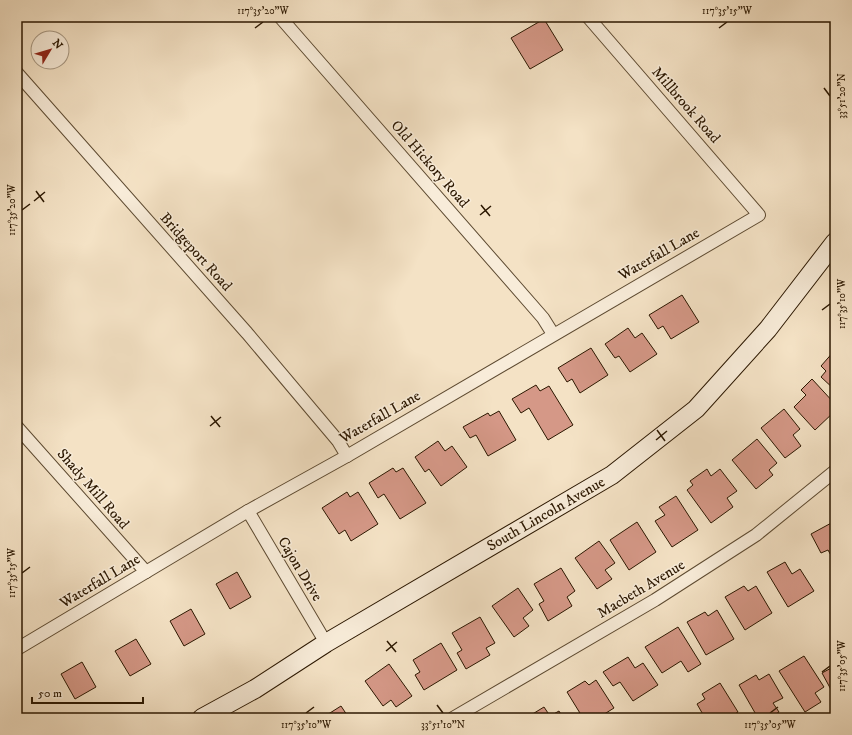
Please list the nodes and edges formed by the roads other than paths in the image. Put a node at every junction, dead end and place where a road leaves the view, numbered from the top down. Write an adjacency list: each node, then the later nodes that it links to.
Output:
1 (280, 17): 6 (street, Old Hickory Road)
2 (588, 17): 4 (street, Millbrook Road)
3 (17, 73): 8 (street, Bridgeport Road)
4 (759, 215): 6 (street, Waterfall Lane)
5 (835, 242): 12 (main road, South Lincoln Avenue)
6 (553, 334): 8 (street, Waterfall Lane)
7 (17, 427): 11 (street, Shady Mill Road)
8 (347, 456): 10 (street, Waterfall Lane)
9 (835, 471): 15 (street, Macbeth Avenue)
10 (248, 511): 11 (street, Waterfall Lane); 12 (street, Cajon Drive)
11 (146, 572): 13 (street, Waterfall Lane)
12 (326, 643): 14 (main road, South Lincoln Avenue)
13 (17, 649)
14 (202, 718)
15 (453, 718)

